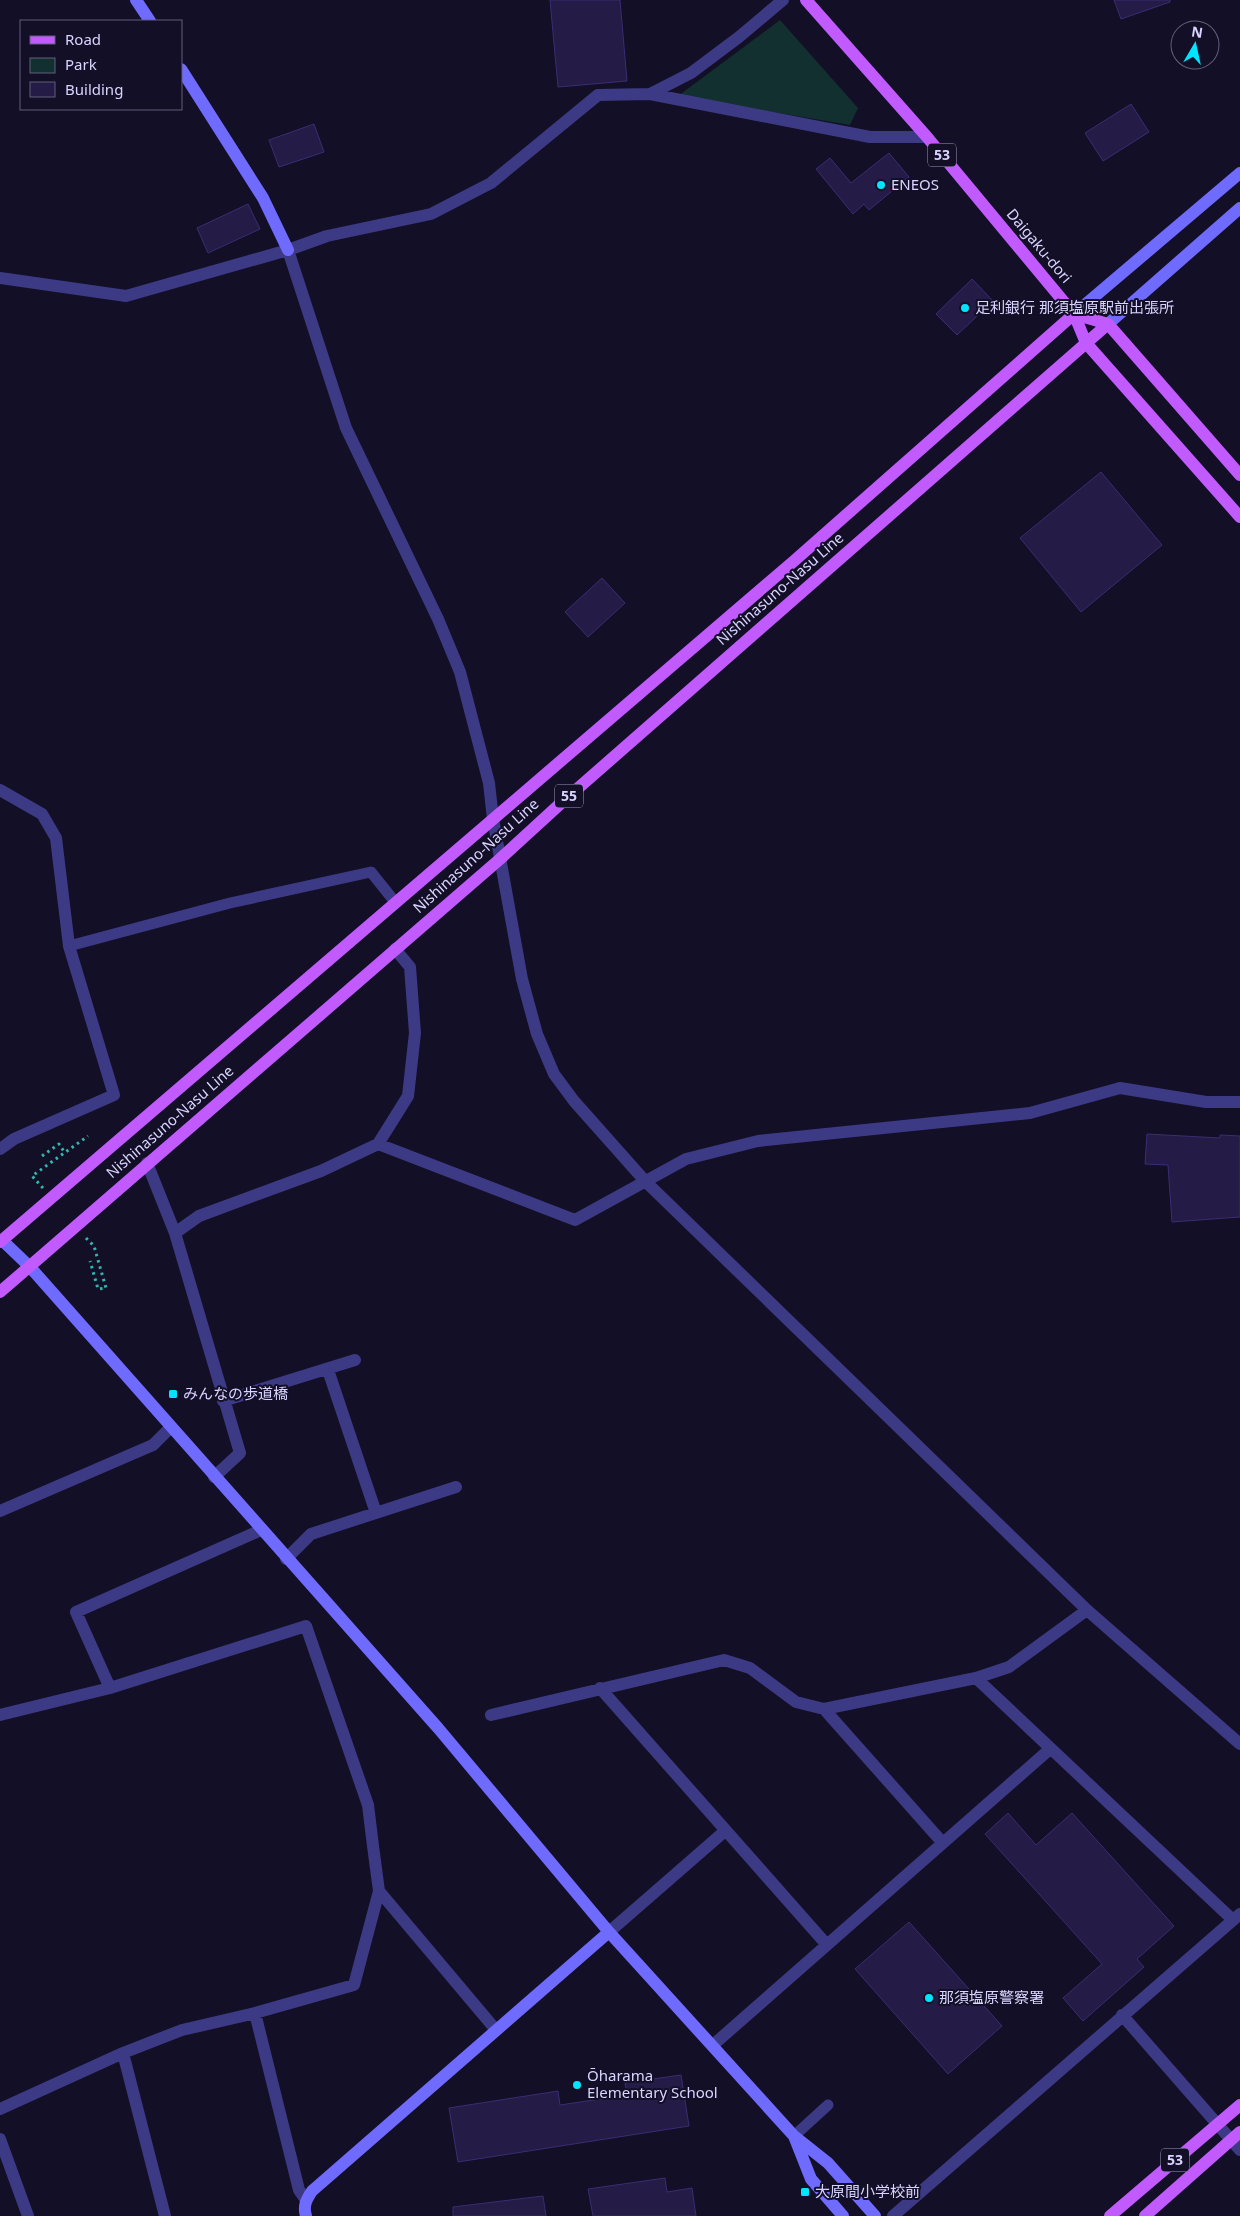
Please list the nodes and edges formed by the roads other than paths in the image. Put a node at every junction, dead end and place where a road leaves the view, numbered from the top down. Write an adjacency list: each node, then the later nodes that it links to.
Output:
1 (136, 0): 4 (street)
2 (782, 0): 6 (street)
3 (806, 0): 7 (main road, Daigaku-dori / 53)
4 (149, 20)
5 (182, 71): 10 (street)
6 (650, 94): 7 (street); 10 (street)
7 (927, 137): 12 (main road, Daigaku-dori / 53)
8 (1240, 173): 12 (street)
9 (1240, 208): 13 (street)
10 (288, 250): 11 (street); 18 (street)
11 (0, 278)
12 (1074, 314): 13 (main road); 14 (main road, Daigaku-dori / 53); 18 (main road, Nishinasuno-Nasu Line / 55)
13 (1108, 324): 14 (main road, Nishinasuno-Nasu Line / 55); 15 (main road)
14 (1086, 343): 16 (main road, Daigaku-dori / 53); 19 (main road, Nishinasuno-Nasu Line / 55)
15 (1240, 475)
16 (1240, 517)
17 (0, 790): 21 (street)
18 (493, 820): 19 (street); 20 (main road, Nishinasuno-Nasu Line / 55)
19 (500, 859): 22 (main road, Nishinasuno-Nasu Line / 55); 27 (street)
20 (395, 902): 21 (lane); 29 (main road, Nishinasuno-Nasu Line / 55)
21 (69, 946): 25 (street)
22 (395, 949): 24 (street); 26 (main road, Nishinasuno-Nasu Line / 55)
23 (1240, 1102): 27 (street)
24 (378, 1144): 27 (street); 28 (street)
25 (0, 1150)
26 (147, 1164): 28 (street); 30 (main road, Nishinasuno-Nasu Line / 55)
27 (645, 1181): 42 (street)
28 (176, 1233): 34 (street)
29 (1, 1240): 30 (street)
30 (30, 1268): 31 (main road, Nishinasuno-Nasu Line / 55); 35 (street)
31 (0, 1292)
32 (355, 1360): 33 (street)
33 (328, 1370): 34 (street); 39 (street)
34 (223, 1401): 36 (street)
35 (170, 1427): 36 (street); 38 (street)
36 (214, 1477): 40 (street)
37 (456, 1487): 39 (street)
38 (0, 1511)
39 (376, 1514): 41 (street)
40 (261, 1530): 41 (street); 44 (street)
41 (286, 1559): 55 (street)
42 (1088, 1610): 43 (street); 49 (street)
43 (976, 1678): 46 (street); 50 (street)
44 (110, 1688): 47 (street); 53 (street)
45 (600, 1688): 46 (street); 48 (street); 51 (street)
46 (824, 1708): 52 (street)
47 (0, 1715)
48 (491, 1715)
49 (1240, 1744)
50 (1050, 1749): 52 (street); 54 (street)
51 (725, 1831): 55 (street); 56 (street)
52 (942, 1842): 56 (street)
53 (379, 1890): 57 (street); 59 (street)
54 (1236, 1917): 58 (street)
55 (609, 1932): 59 (street); 60 (street)
56 (827, 1945): 60 (street)
57 (255, 2013): 61 (street); 70 (street)
58 (1122, 2015): 65 (street); 76 (street)
59 (496, 2030): 70 (street)
60 (713, 2045): 66 (street)
61 (123, 2053): 64 (street); 72 (street)
62 (828, 2105): 66 (lane)
63 (1240, 2105): 65 (main road, 53)
64 (0, 2109)
65 (1217, 2125): 67 (street); 77 (main road, 53)
66 (794, 2136): 74 (street); 75 (street)
67 (1236, 2136): 69 (street); 78 (main road, 53)
68 (0, 2139): 71 (street)
69 (1240, 2150)
70 (306, 2200): 73 (street)
71 (28, 2216)
72 (165, 2216)
73 (306, 2216)
74 (843, 2216)
75 (876, 2216)
76 (892, 2216)
77 (1110, 2216)
78 (1145, 2216)

